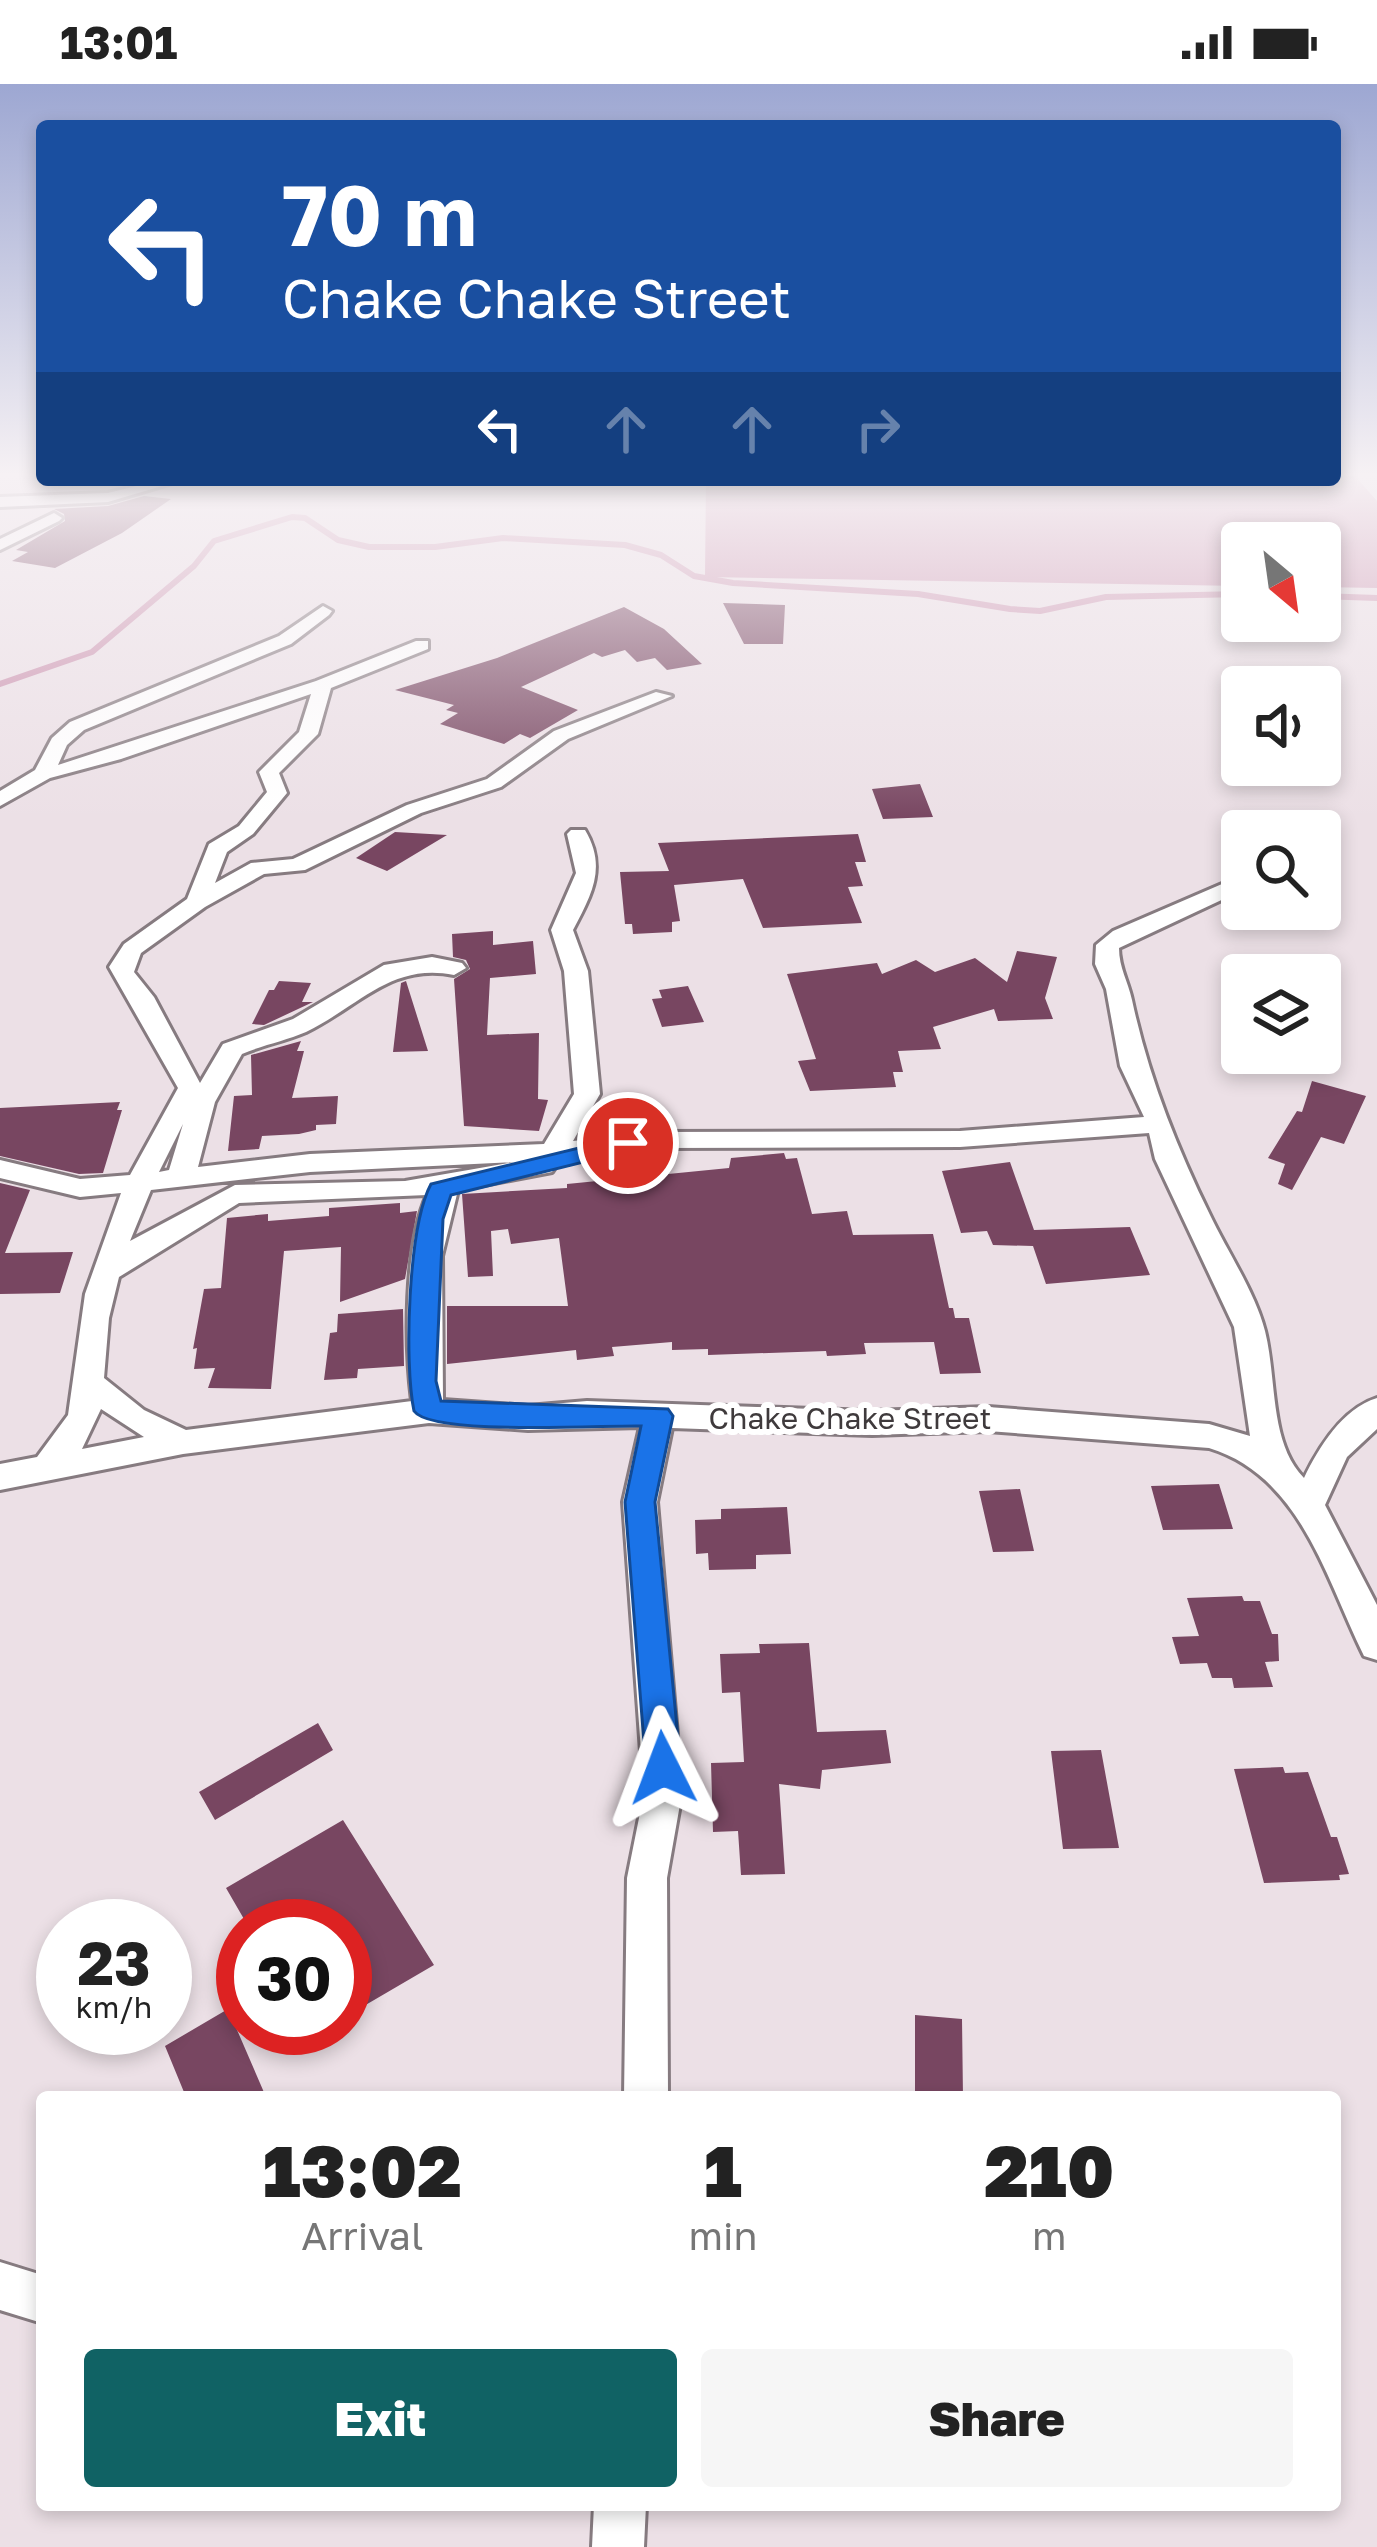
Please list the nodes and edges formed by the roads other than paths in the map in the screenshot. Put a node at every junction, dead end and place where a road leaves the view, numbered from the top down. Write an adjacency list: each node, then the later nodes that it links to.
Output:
1 (323, 611): 5 (street)
2 (422, 645): 3 (street)
3 (323, 686): 5 (street); 9 (street)
4 (664, 696): 9 (street)
5 (43, 774): 6 (street)
6 (0, 800)
7 (578, 834): 14 (street)
8 (1221, 891): 12 (street)
9 (197, 902): 11 (street)
10 (454, 968): 11 (street)
11 (196, 1094): 16 (street); 17 (street)
12 (1160, 1124): 13 (street); 25 (street)
13 (628, 1143): 14 (street); 18 (street)
14 (554, 1152): 16 (street)
15 (0, 1169): 17 (street)
16 (181, 1178): 17 (street)
17 (141, 1183): 19 (street)
18 (446, 1186): 19 (street); 22 (street)
19 (103, 1278): 20 (street)
20 (92, 1384): 24 (street); 26 (street)
21 (1377, 1410): 28 (street)
22 (429, 1411): 23 (street, Chake Chake Street); 24 (street, Chake Chake Street)
23 (658, 1416): 25 (street, Chake Chake Street); 30 (street)
24 (182, 1442): 26 (street, Chake Chake Street)
25 (1271, 1464): 28 (street, Chake Chake Street)
26 (45, 1470): 27 (street, Chake Chake Street)
27 (0, 1477)
28 (1307, 1508): 29 (street, Chake Chake Street)
29 (1377, 1646)
30 (646, 2091)
31 (0, 2287): 32 (street)
32 (36, 2297)
33 (620, 2511): 34 (street)
34 (618, 2547)

